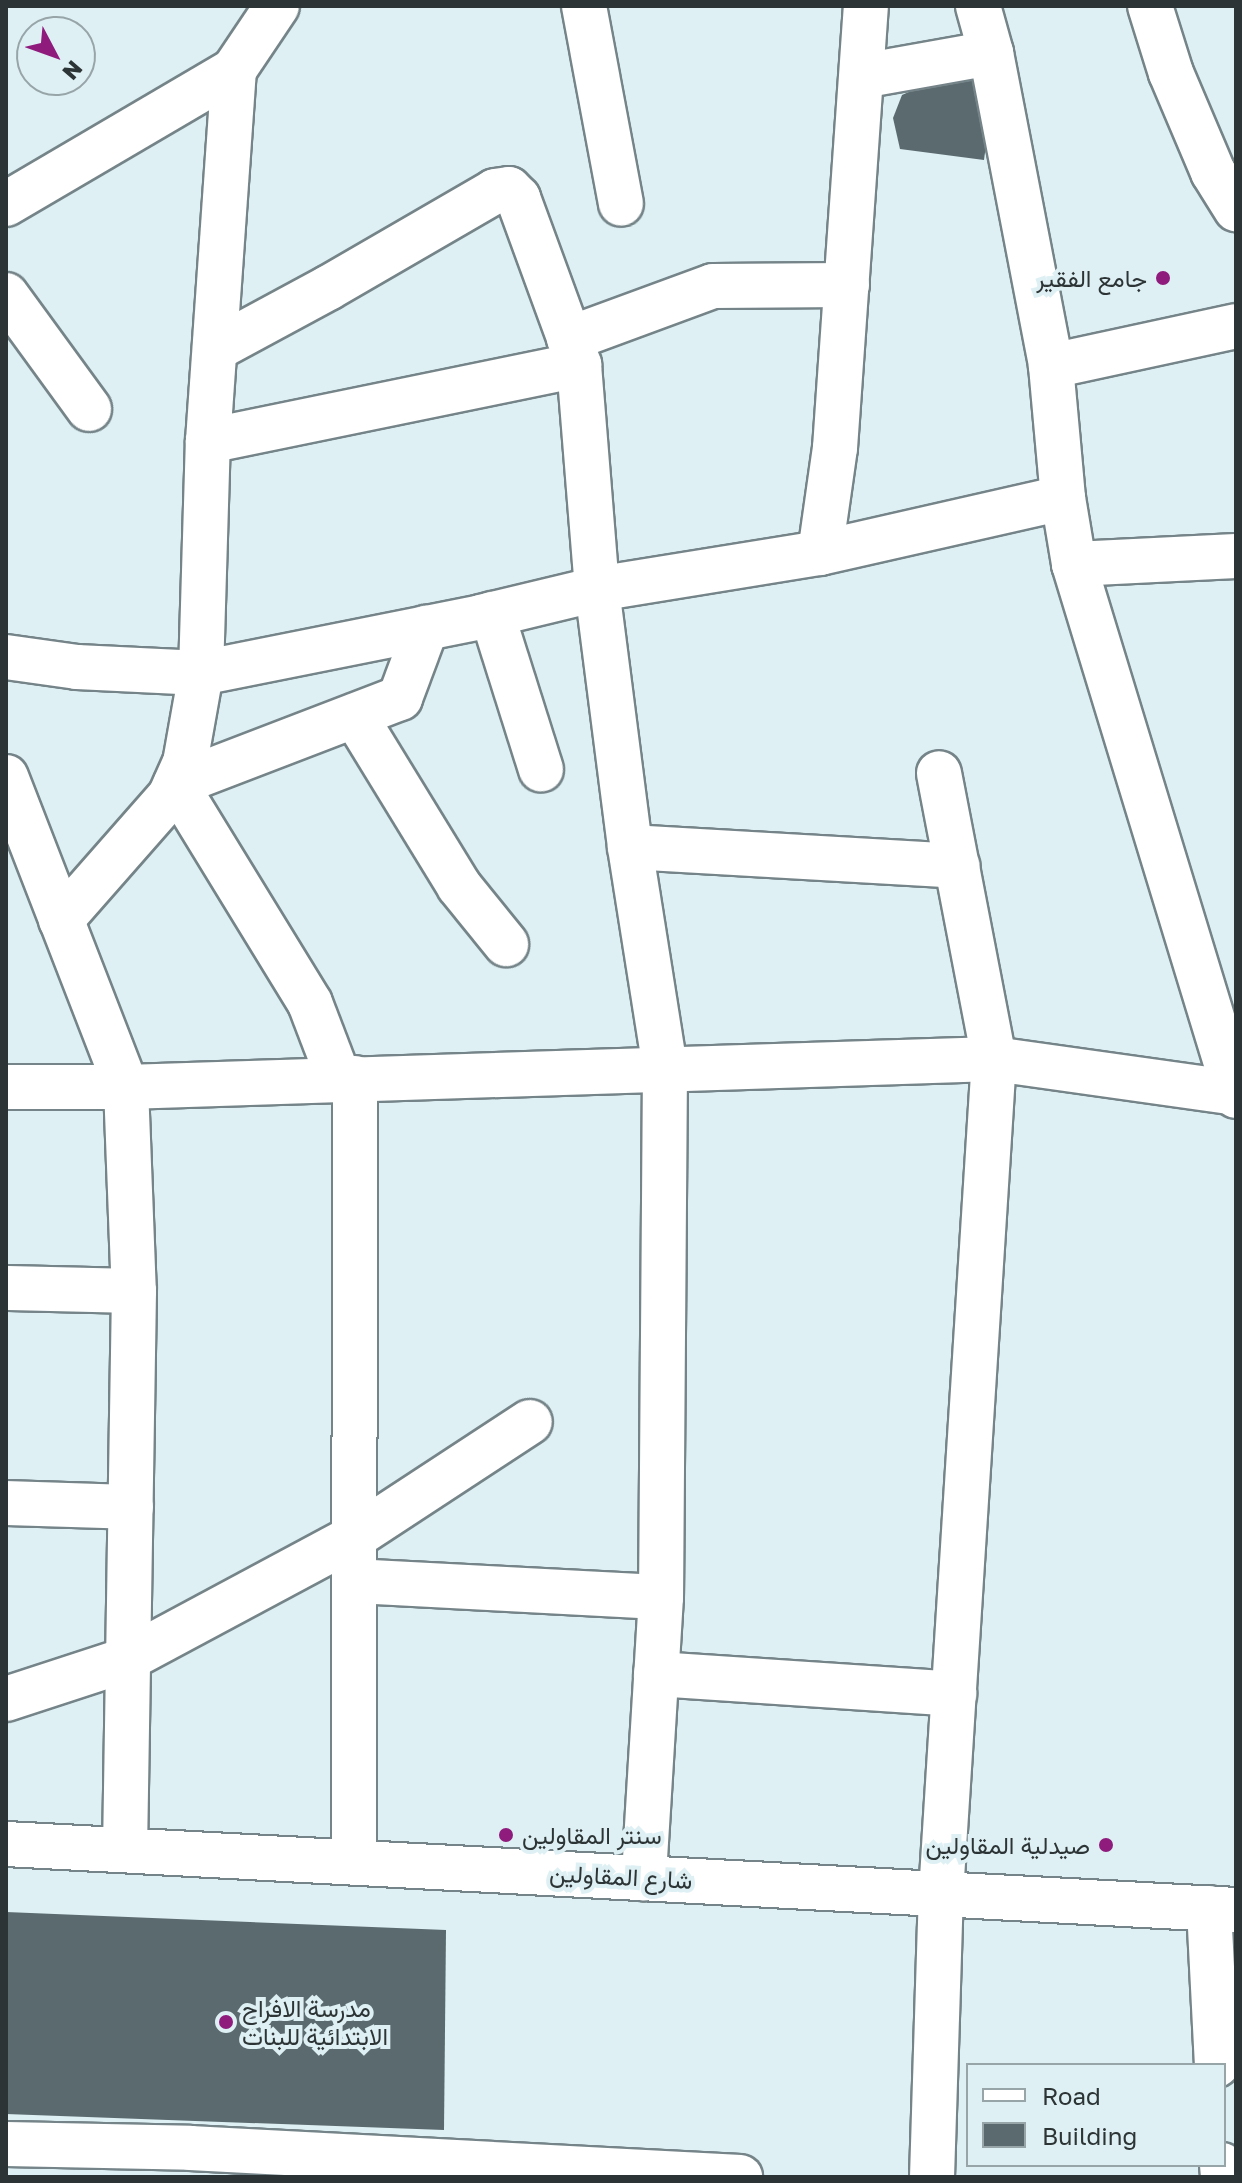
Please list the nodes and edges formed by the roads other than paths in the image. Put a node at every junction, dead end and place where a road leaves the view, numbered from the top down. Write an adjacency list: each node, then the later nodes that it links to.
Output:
1 (277, 6): 7 (street)
2 (584, 6): 10 (street)
3 (866, 6): 8 (street)
4 (978, 6): 6 (street)
5 (1150, 6): 11 (street)
6 (991, 53): 8 (street); 17 (street)
7 (234, 70): 9 (street); 15 (street)
8 (862, 76): 12 (street)
9 (6, 204)
10 (621, 204)
11 (1236, 209)
12 (847, 285): 16 (street); 21 (street)
13 (6, 295): 18 (street)
14 (1236, 326): 17 (street)
15 (217, 348): 16 (street); 19 (street)
16 (574, 352): 19 (street); 24 (street)
17 (1051, 366): 20 (street)
18 (89, 409)
19 (208, 441): 28 (street)
20 (1063, 498): 21 (street); 23 (street)
21 (820, 553): 24 (street)
22 (1236, 556): 23 (street)
23 (1074, 564): 38 (street)
24 (597, 589): 25 (street); 34 (street)
25 (492, 614): 26 (street); 30 (street)
26 (426, 628): 28 (street); 29 (street)
27 (6, 657): 28 (street)
28 (201, 673): 33 (street)
29 (355, 716): 33 (street); 37 (street)
30 (541, 769)
31 (939, 773): 35 (street)
32 (6, 777): 36 (street)
33 (176, 784): 36 (street); 41 (street)
34 (630, 847): 35 (street); 40 (street)
35 (957, 866): 39 (street)
36 (61, 920): 43 (street)
37 (506, 944)
38 (1219, 989): 44 (street)
39 (994, 1059): 40 (street); 44 (street); 55 (street)
40 (665, 1068): 41 (street); 52 (street)
41 (347, 1078): 43 (street); 50 (street)
42 (6, 1087): 43 (street)
43 (126, 1087): 46 (street)
44 (1236, 1095)
45 (6, 1288): 46 (street)
46 (134, 1291): 49 (street)
47 (530, 1422): 50 (street)
48 (6, 1503): 49 (street)
49 (131, 1507): 53 (street)
50 (354, 1537): 51 (street); 53 (street)
51 (355, 1581): 52 (street); 59 (street)
52 (661, 1597): 54 (street)
53 (125, 1660): 56 (street); 58 (street)
54 (656, 1674): 55 (street); 60 (street)
55 (954, 1694): 61 (street)
56 (6, 1699)
57 (6, 1844): 58 (street, شارع المقاولين)
58 (125, 1849): 59 (street, شارع المقاولين)
59 (354, 1861): 60 (street, شارع المقاولين)
60 (644, 1878): 61 (street, شارع المقاولين)
61 (941, 1894): 62 (street, شارع المقاولين); 68 (street)
62 (1223, 1909): 63 (street)
63 (1217, 2063)
64 (6, 2144): 65 (street)
65 (191, 2162): 66 (street)
66 (532, 2171): 67 (street)
67 (740, 2177)
68 (932, 2177)

